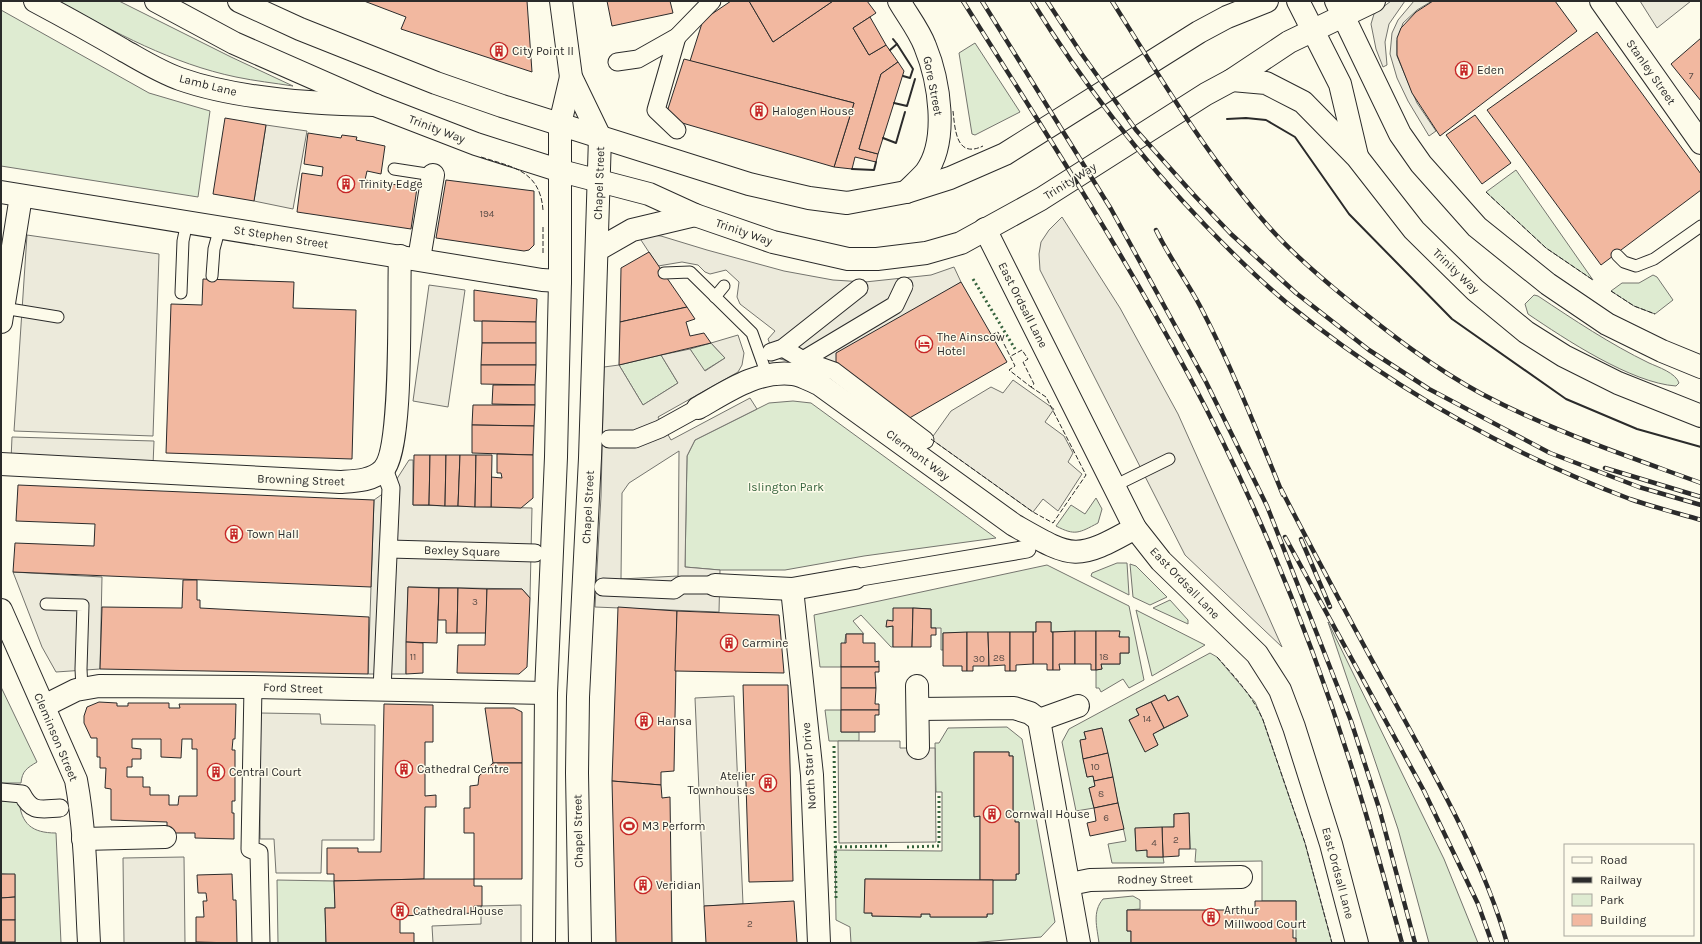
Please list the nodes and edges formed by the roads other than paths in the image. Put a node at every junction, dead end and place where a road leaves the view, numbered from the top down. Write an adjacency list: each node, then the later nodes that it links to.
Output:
1 (35, 1): 18 (main road, Lamb Lane)
2 (156, 1): 18 (main road, Trinity Way)
3 (239, 1): 19 (main road)
4 (561, 1): 16 (main road, Chapel Street)
5 (712, 1): 14 (street)
6 (899, 1): 28 (main road, Gore Street)
7 (1267, 1): 12 (main road)
8 (1298, 1): 13 (main road, Trinity Way)
9 (1374, 1): 11 (main road, Trinity Way)
10 (1601, 1): 22 (main road, Stanley Street)
11 (1339, 8): 13 (main road, Trinity Way); 49 (main road)
12 (1229, 9): 28 (main road)
13 (1312, 30): 17 (main road, Trinity Way); 23 (main road, Trinity Way)
14 (677, 37): 15 (street); 20 (street)
15 (617, 62)
16 (571, 77): 19 (main road, Chapel Street); 21 (main road, Chapel Street)
17 (1232, 80): 23 (main road); 34 (main road, Trinity Way)
18 (375, 105): 25 (main road, Trinity Way)
19 (560, 124): 21 (main road); 25 (main road, Chapel Street)
20 (677, 130)
21 (600, 137): 27 (main road, Chapel Street); 28 (main road)
22 (1701, 143)
23 (1357, 158): 52 (main road, Trinity Way)
24 (394, 169): 26 (lane)
25 (560, 171): 27 (main road, Trinity Way); 40 (main road, Chapel Street)
26 (433, 175): 37 (main road)
27 (598, 181): 30 (main road, Trinity Way); 35 (main road, Chapel Street)
28 (906, 192)
29 (11, 194): 31 (main road, St Stephen Street); 46 (main road)
30 (695, 215): 34 (main road, Trinity Way); 35 (main road)
31 (187, 222): 33 (main road, St Stephen Street); 44 (lane)
32 (1701, 226): 36 (lane)
33 (220, 227): 37 (main road, St Stephen Street); 39 (lane)
34 (985, 229): 58 (main road, East Ordsall Lane)
35 (597, 250): 88 (main road, Chapel Street)
36 (1617, 255)
37 (410, 258): 40 (main road, St Stephen Street); 57 (main road)
38 (664, 274): 45 (lane)
39 (212, 276)
40 (560, 281): 73 (main road, Chapel Street)
41 (724, 286): 45 (lane)
42 (904, 286): 48 (street)
43 (859, 288): 48 (street)
44 (181, 293)
45 (715, 296): 50 (lane)
46 (2, 315): 47 (lane)
47 (58, 317)
48 (803, 360): 54 (street)
49 (1701, 367)
50 (767, 375): 51 (main road, Clermont Way); 59 (main road, Clermont Way)
51 (698, 408): 53 (street)
52 (1701, 416)
53 (609, 439)
54 (925, 440)
55 (1169, 459): 58 (lane)
56 (1, 464): 57 (main road, Browning Street)
57 (384, 470): 60 (street)
58 (1114, 486): 59 (main road, East Ordsall Lane)
59 (1135, 528): 91 (main road, East Ordsall Lane)
60 (389, 549): 62 (street, Bexley Square); 72 (street)
61 (1027, 549): 63 (street)
62 (535, 553)
63 (855, 578): 66 (main road)
64 (715, 585): 65 (street); 66 (main road)
65 (604, 587)
66 (792, 589): 89 (main road, North Star Drive)
67 (46, 604): 71 (lane)
68 (1, 610): 74 (main road, Cleminson Street)
69 (917, 686): 76 (main road)
70 (253, 687): 71 (main road, Ford Street); 72 (main road, Ford Street); 86 (street)
71 (82, 689): 74 (main road, Ford Street)
72 (382, 690): 73 (main road, Ford Street)
73 (546, 693): 87 (main road, Chapel Street)
74 (44, 706): 82 (main road, Cleminson Street)
75 (1078, 706): 77 (main road)
76 (918, 709): 77 (main road); 78 (main road)
77 (1039, 720): 84 (main road)
78 (918, 748)
79 (1, 792): 80 (street)
80 (60, 808)
81 (165, 838): 82 (main road)
82 (84, 839): 85 (main road, Cleminson Street)
83 (1241, 877): 84 (main road, Rodney Street)
84 (1070, 884): 90 (main road)
85 (89, 943)
86 (261, 943)
87 (544, 943)
88 (580, 943)
89 (819, 943)
90 (1079, 943)
91 (1357, 943)

